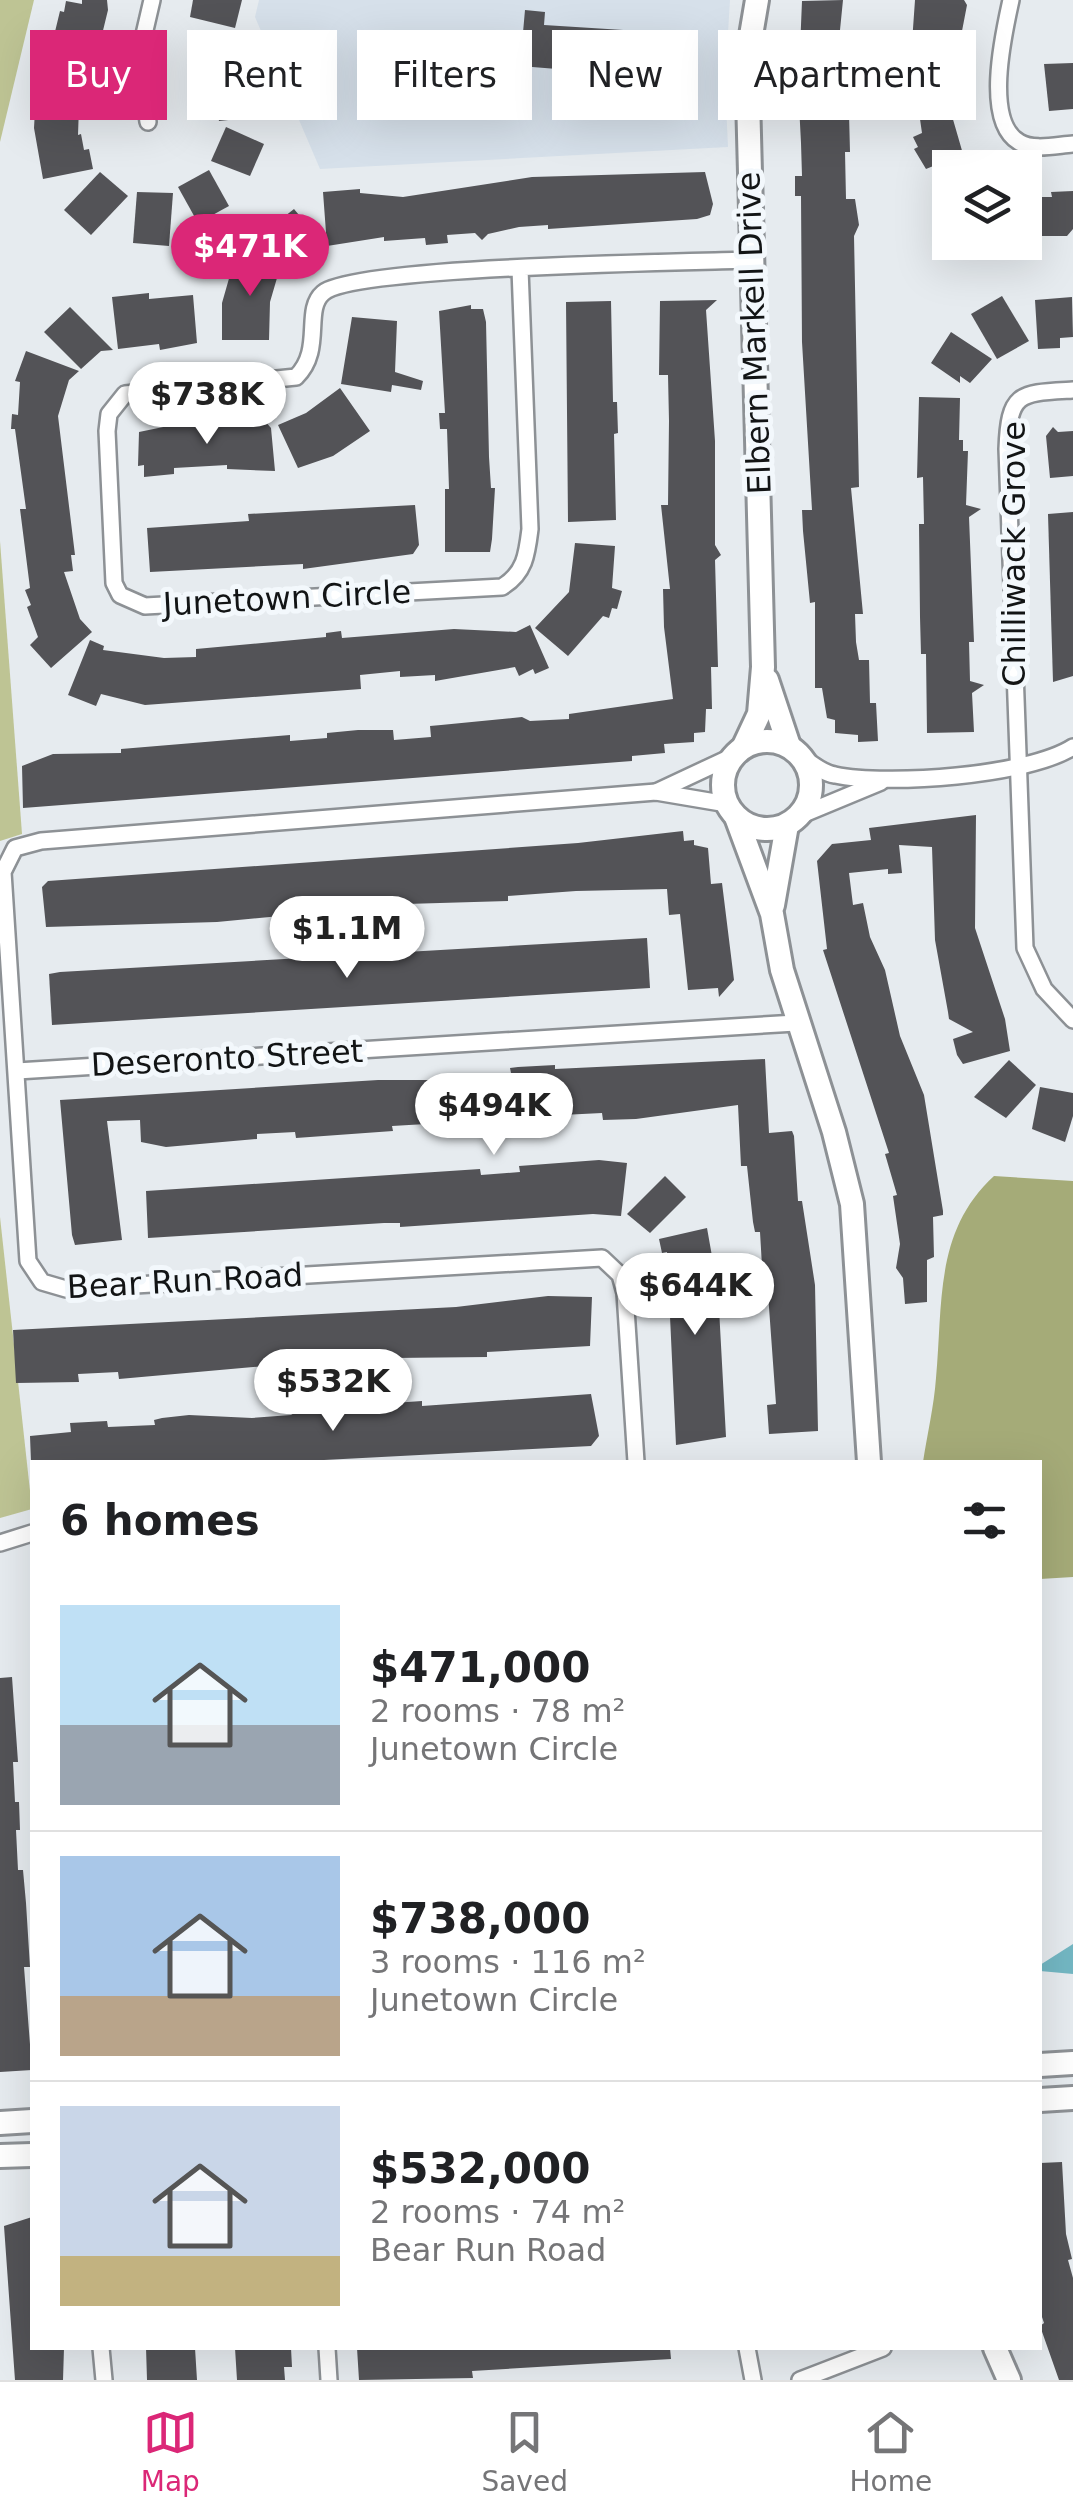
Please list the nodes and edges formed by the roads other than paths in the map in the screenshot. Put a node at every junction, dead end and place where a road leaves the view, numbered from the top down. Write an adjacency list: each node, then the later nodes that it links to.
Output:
1 (152, 0): 4 (street)
2 (757, 0): 6 (street, Elbern Markell Drive)
3 (1010, 0): 5 (street)
4 (148, 122)
5 (1073, 144)
6 (751, 260): 7 (street, Junetown Circle); 9 (street, Elbern Markell Drive)
7 (520, 269): 7 (street, Junetown Circle)
8 (1073, 390): 13 (street, Chilliwack Grove)
9 (763, 667): 11 (street, Elbern Markell Drive); 12 (street, Elbern Markell Drive)
10 (1073, 748): 13 (street)
11 (738, 751): 12 (street); 15 (street, Bear Run Road); 16 (street)
12 (795, 751): 14 (street); 17 (street)
13 (1016, 767): 14 (street); 19 (street)
14 (881, 782): 17 (street)
15 (656, 792): 16 (street, Bear Run Road); 21 (street, Bear Run Road)
16 (732, 810): 17 (street); 18 (street)
17 (793, 820): 18 (street)
18 (772, 914): 20 (street)
19 (1073, 1020)
20 (796, 1022): 21 (street, Deseronto Street); 23 (street)
21 (17, 1071): 22 (street, Bear Run Road)
22 (636, 1460)
23 (868, 1460)
24 (30, 1534): 25 (street)
25 (0, 1543)
26 (1073, 2063): 27 (street)
27 (1042, 2065)
28 (1073, 2098): 29 (street)
29 (1042, 2100)
30 (30, 2121): 31 (street)
31 (0, 2123)
32 (30, 2155): 33 (street)
33 (0, 2156)
34 (101, 2350): 39 (street)
35 (327, 2350): 40 (street)
36 (747, 2350): 41 (street)
37 (878, 2350): 42 (street)
38 (996, 2350): 43 (street)
39 (104, 2380)
40 (329, 2380)
41 (753, 2380)
42 (800, 2380)
43 (1008, 2380)

